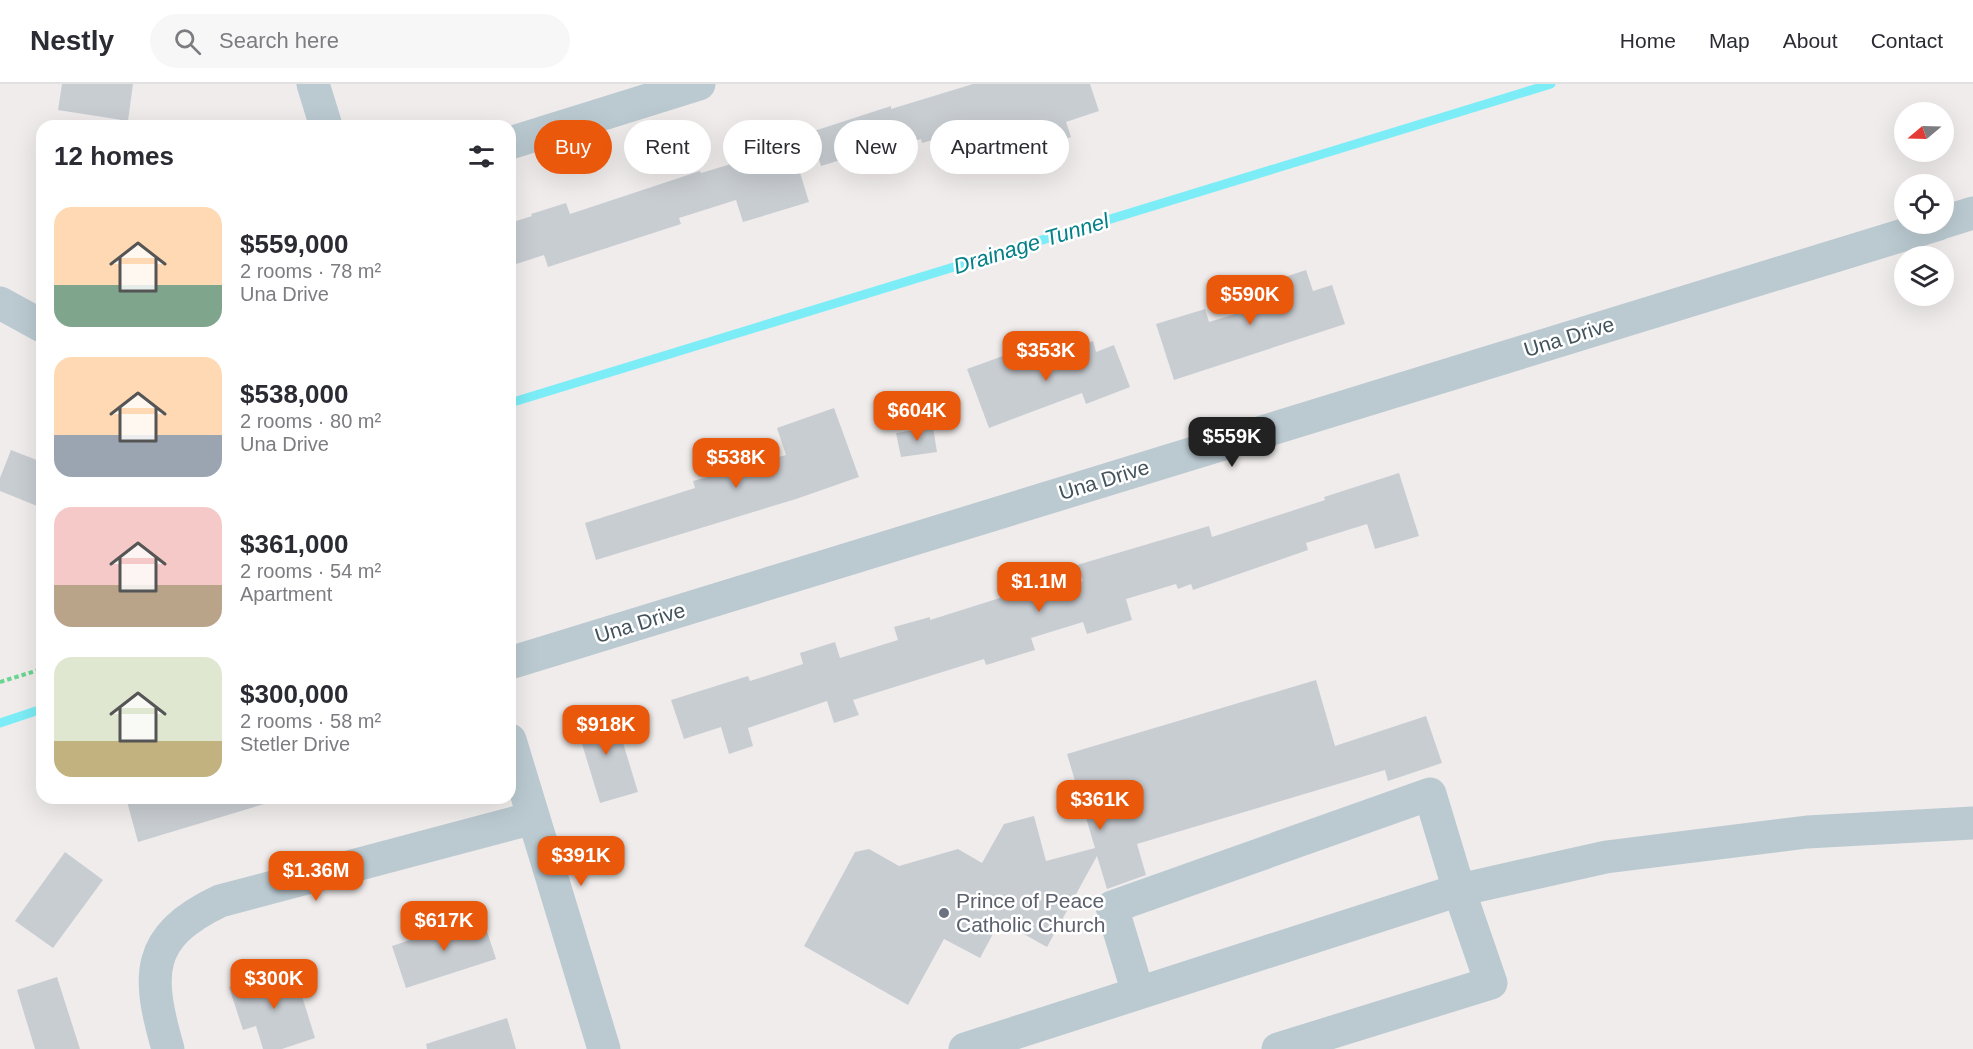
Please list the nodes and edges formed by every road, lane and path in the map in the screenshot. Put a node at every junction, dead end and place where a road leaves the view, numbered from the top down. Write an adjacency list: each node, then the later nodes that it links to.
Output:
1 (313, 84): 3 (street)
2 (699, 84): 4 (street)
3 (324, 120)
4 (516, 141)
5 (1973, 213): 6 (street)
6 (1954, 219)
7 (1906, 234): 10 (street, Una Drive)
8 (0, 303): 9 (street)
9 (36, 323)
10 (516, 661)
11 (36, 671): 12 (path)
12 (0, 682)
13 (516, 760): 14 (street)
14 (533, 818): 18 (street); 19 (street)
15 (1973, 823): 16 (street)
16 (1459, 890): 17 (street); 17 (street); 21 (street)
17 (1138, 993): 20 (street)
18 (168, 1049)
19 (604, 1049)
20 (965, 1049)
21 (1278, 1049)

